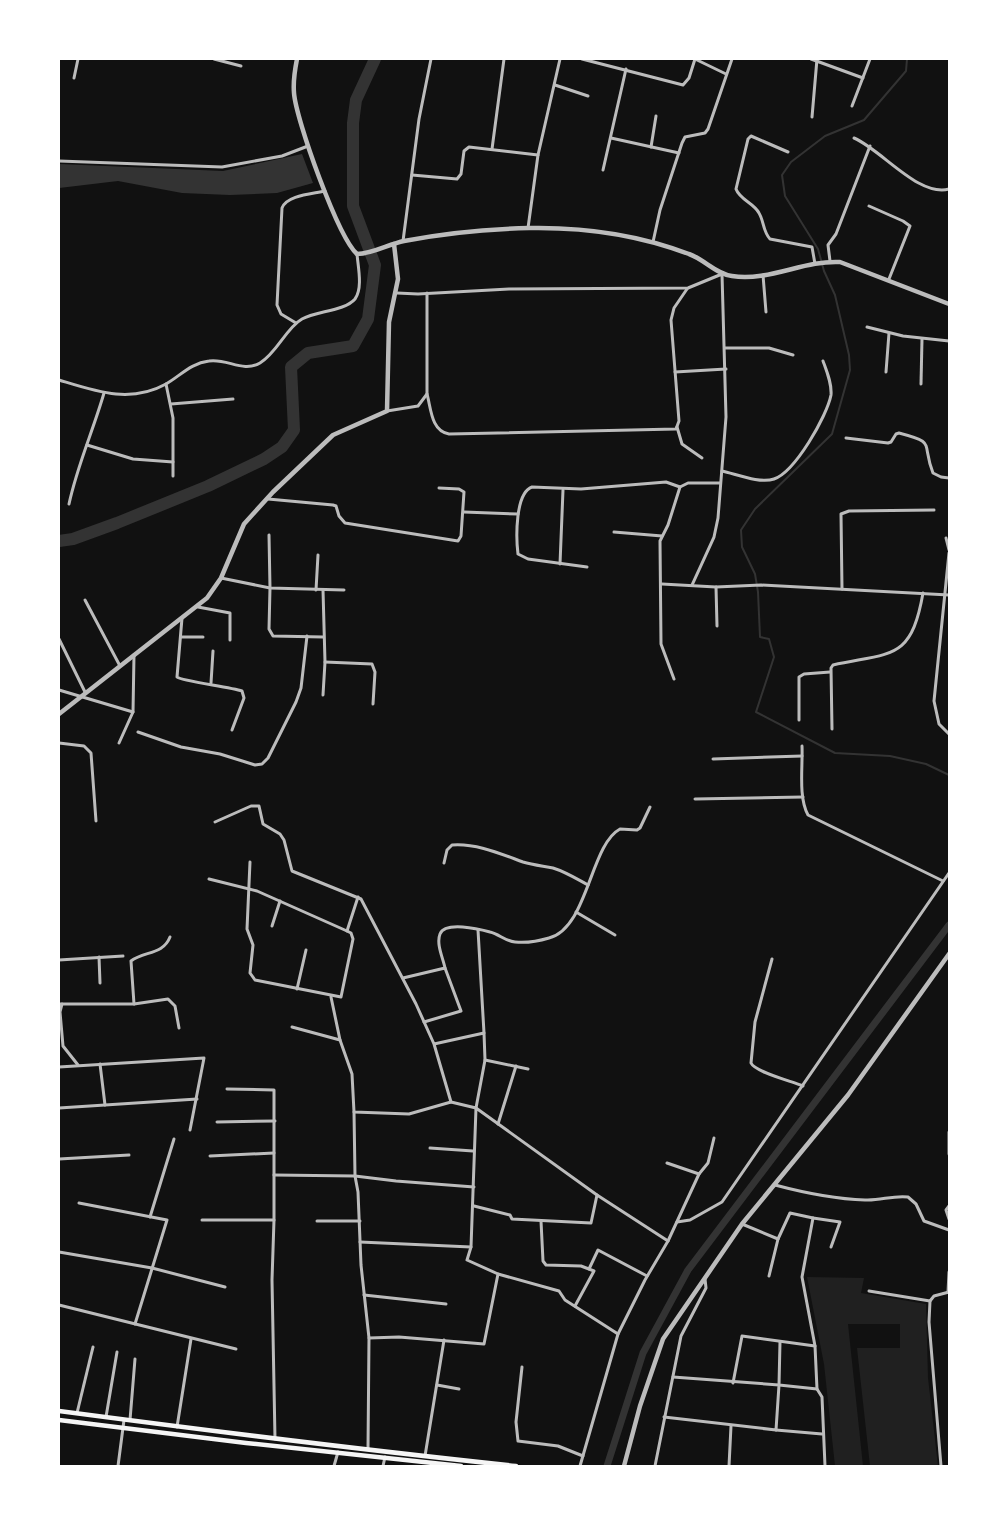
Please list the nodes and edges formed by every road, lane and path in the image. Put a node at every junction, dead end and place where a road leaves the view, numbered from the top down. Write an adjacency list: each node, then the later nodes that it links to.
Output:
1 (78, 59): 16 (street)
2 (214, 59): 13 (street)
3 (297, 59): 27 (street)
4 (431, 59): 34 (street)
5 (504, 59): 28 (street)
6 (560, 59): 18 (street)
7 (582, 59): 14 (street)
8 (695, 59): 14 (street); 15 (street)
9 (732, 59): 15 (street)
10 (811, 59): 12 (street)
11 (870, 59): 17 (street)
12 (817, 60): 17 (street); 22 (street)
13 (241, 66)
14 (626, 69): 23 (street)
15 (726, 74): 30 (street)
16 (74, 78)
17 (863, 78): 20 (street)
18 (555, 85): 19 (street); 31 (street)
19 (588, 96)
20 (852, 106)
21 (656, 116): 26 (street)
22 (812, 117)
23 (611, 138): 26 (street); 33 (street)
24 (854, 138): 25 (street)
25 (870, 146): 35 (street); 43 (street)
26 (651, 147): 30 (street)
27 (310, 149): 32 (street); 36 (street)
28 (492, 149): 31 (street); 34 (street)
29 (788, 152): 44 (street)
30 (679, 153): 40 (street)
31 (538, 155): 38 (street)
32 (59, 161)
33 (603, 170)
34 (412, 175): 39 (street)
35 (949, 189)
36 (326, 191): 42 (street); 53 (street)
37 (869, 206): 47 (street)
38 (528, 228): 39 (street); 40 (street)
39 (403, 241): 41 (street)
40 (653, 242): 45 (street)
41 (394, 244): 42 (street); 49 (street)
42 (359, 254): 53 (street)
43 (828, 262): 44 (street); 47 (street)
44 (817, 265): 46 (street)
45 (722, 274): 46 (street); 48 (street); 58 (street)
46 (763, 274): 52 (street)
47 (888, 279): 51 (street)
48 (688, 288): 50 (street); 62 (street)
49 (396, 293): 50 (street); 71 (street)
50 (428, 293): 68 (street)
51 (949, 304)
52 (766, 312)
53 (296, 323): 65 (street)
54 (867, 327): 55 (street)
55 (889, 333): 56 (street); 63 (street)
56 (922, 338): 57 (street); 66 (street)
57 (949, 341)
58 (725, 348): 59 (street); 61 (street)
59 (793, 355)
60 (823, 361): 77 (street)
61 (726, 369): 62 (street); 77 (street)
62 (675, 372): 72 (street)
63 (886, 372)
64 (59, 380): 67 (street)
65 (166, 384): 67 (street); 70 (street)
66 (920, 384)
67 (104, 393): 74 (street)
68 (427, 394): 71 (street); 72 (street)
69 (233, 399): 70 (street)
70 (171, 404): 76 (street)
71 (387, 411): 84 (street)
72 (677, 427): 75 (street)
73 (846, 438): 79 (street)
74 (87, 445): 76 (street); 85 (street)
75 (702, 458)
76 (173, 462): 78 (street)
77 (722, 471): 80 (street)
78 (174, 476)
79 (949, 478)
80 (720, 483): 81 (street); 99 (street)
81 (680, 487): 83 (street); 91 (street)
82 (439, 488): 87 (street)
83 (564, 489): 88 (street); 95 (street)
84 (267, 499): 87 (street); 97 (street)
85 (69, 504)
86 (934, 510): 102 (street)
87 (464, 512): 88 (street)
88 (518, 514): 95 (street)
89 (614, 532): 91 (street)
90 (270, 535): 101 (street)
91 (662, 536): 98 (street)
92 (946, 538): 93 (street)
93 (949, 552): 107 (street)
94 (318, 555): 103 (street)
95 (560, 564): 96 (street)
96 (587, 567)
97 (221, 578): 101 (street); 110 (street)
98 (662, 584): 99 (street); 124 (street)
99 (692, 586): 100 (street)
100 (716, 587): 102 (street); 112 (street)
101 (270, 588): 103 (street); 113 (street)
102 (842, 589): 106 (street)
103 (316, 590): 104 (street)
104 (323, 590): 105 (street); 115 (street)
105 (344, 590)
106 (923, 593): 107 (street); 123 (street)
107 (944, 594): 108 (street); 137 (street)
108 (949, 594)
109 (85, 600): 122 (street)
110 (198, 608): 111 (street); 118 (street)
111 (182, 618): 114 (street); 120 (street)
112 (717, 626)
113 (307, 636): 115 (street); 136 (street)
114 (180, 637): 116 (street); 125 (street)
115 (323, 637): 121 (street)
116 (203, 638)
117 (59, 639): 127 (street)
118 (230, 640)
119 (213, 651): 125 (street)
120 (134, 655): 122 (street); 131 (street)
121 (325, 662): 128 (street); 130 (street)
122 (120, 666): 127 (street)
123 (830, 672): 133 (street); 134 (street)
124 (674, 679)
125 (211, 683): 135 (street)
126 (59, 690): 129 (street)
127 (85, 692): 129 (street)
128 (323, 695)
129 (78, 696): 131 (street); 132 (street)
130 (373, 704)
131 (133, 712): 139 (street)
132 (59, 714)
133 (799, 720)
134 (832, 729)
135 (232, 730)
136 (138, 732)
137 (949, 734)
138 (59, 743): 146 (street)
139 (119, 743)
140 (802, 746): 141 (street)
141 (802, 756): 142 (street); 143 (street)
142 (713, 759)
143 (803, 798): 144 (street); 152 (street)
144 (695, 799)
145 (650, 807): 153 (street)
146 (96, 821)
147 (215, 822): 155 (street)
148 (250, 862): 154 (street)
149 (444, 863): 153 (street)
150 (949, 872): 152 (street)
151 (209, 879): 154 (street)
152 (943, 881): 188 (street)
153 (588, 886): 157 (street)
154 (248, 889): 156 (street); 172 (street)
155 (358, 897): 160 (street); 170 (street)
156 (280, 901): 158 (street); 160 (street)
157 (576, 912): 159 (street); 161 (street)
158 (272, 926)
159 (478, 930): 169 (street); 179 (street)
160 (347, 931): 173 (street)
161 (615, 935)
162 (170, 937): 175 (street)
163 (306, 950): 172 (street)
164 (949, 954): 215 (street)
165 (123, 956): 166 (street)
166 (99, 958): 168 (street); 171 (street)
167 (772, 959): 188 (street)
168 (59, 960)
169 (445, 968): 170 (street); 176 (street)
170 (403, 978): 176 (street)
171 (100, 983)
172 (297, 989): 173 (street)
173 (331, 996): 180 (street)
174 (60, 1004): 175 (street); 184 (street)
175 (134, 1004): 178 (street)
176 (424, 1022): 181 (street)
177 (292, 1027): 180 (street)
178 (179, 1028)
179 (484, 1033): 181 (street); 182 (street)
180 (340, 1040): 195 (street)
181 (434, 1044): 191 (street)
182 (485, 1060): 185 (street); 194 (street)
183 (100, 1064): 184 (street); 190 (street); 192 (street)
184 (78, 1066): 186 (street)
185 (516, 1066): 187 (street); 198 (street)
186 (59, 1067)
187 (528, 1069)
188 (803, 1086): 228 (street)
189 (227, 1089): 196 (street)
190 (197, 1099): 192 (street); 199 (street)
191 (451, 1102): 194 (street); 195 (street)
192 (105, 1105): 193 (street)
193 (59, 1108)
194 (476, 1108): 198 (street); 204 (street)
195 (354, 1112): 213 (street)
196 (275, 1121): 197 (street); 205 (street)
197 (217, 1122)
198 (498, 1124): 216 (street)
199 (190, 1130)
200 (949, 1132): 206 (street)
201 (714, 1138): 211 (street)
202 (174, 1139): 220 (street)
203 (430, 1148): 204 (street)
204 (473, 1151): 214 (street)
205 (274, 1154): 208 (street); 212 (street)
206 (949, 1154)
207 (130, 1155): 209 (street)
208 (210, 1156)
209 (59, 1159)
210 (667, 1163): 211 (street)
211 (700, 1174): 228 (street)
212 (274, 1175): 213 (street); 224 (street)
213 (355, 1176): 214 (street); 226 (street)
214 (474, 1186): 218 (street)
215 (775, 1186): 229 (street); 230 (street)
216 (597, 1195): 227 (street); 232 (street)
217 (79, 1204): 220 (street)
218 (474, 1206): 227 (street); 234 (street)
219 (949, 1207): 222 (street)
220 (150, 1217): 237 (street)
221 (813, 1218): 231 (street); 235 (street); 258 (street)
222 (949, 1219)
223 (202, 1220): 224 (street)
224 (274, 1220): 282 (street)
225 (317, 1221): 226 (street)
226 (360, 1221): 233 (street)
227 (541, 1221): 238 (street)
228 (677, 1222): 232 (street)
229 (742, 1224): 231 (street); 243 (street)
230 (949, 1230)
231 (778, 1240): 242 (street)
232 (668, 1241): 241 (street)
233 (360, 1242): 234 (street); 247 (street)
234 (471, 1247): 240 (street)
235 (831, 1247)
236 (59, 1252): 237 (street)
237 (152, 1268): 244 (street); 252 (street)
238 (589, 1269): 241 (street); 251 (street)
239 (949, 1272): 246 (street)
240 (498, 1274): 251 (street); 256 (street)
241 (647, 1276): 253 (street)
242 (769, 1276)
243 (704, 1278): 264 (street); 296 (street)
244 (225, 1287)
245 (869, 1291): 248 (street)
246 (949, 1292): 248 (street)
247 (364, 1295): 249 (street); 254 (street)
248 (930, 1301): 300 (street)
249 (446, 1304)
250 (59, 1305): 252 (street)
251 (575, 1306): 253 (street)
252 (135, 1324): 255 (street)
253 (618, 1334): 288 (street)
254 (369, 1338): 256 (street); 283 (street)
255 (191, 1339): 260 (street); 278 (street)
256 (444, 1340): 266 (street)
257 (780, 1342): 258 (street); 265 (street); 267 (street)
258 (816, 1346): 269 (street)
259 (93, 1347): 271 (street)
260 (236, 1349)
261 (117, 1352): 272 (street)
262 (135, 1359): 276 (street)
263 (522, 1367): 288 (street)
264 (673, 1377): 265 (street); 273 (street)
265 (733, 1382): 267 (street)
266 (437, 1384): 268 (street); 287 (street)
267 (779, 1385): 269 (street); 280 (street)
268 (459, 1389)
269 (817, 1389): 281 (street)
270 (59, 1411): 271 (main road)
271 (77, 1413): 272 (main road)
272 (106, 1417): 275 (main road)
273 (664, 1417): 277 (street); 297 (street)
274 (59, 1420): 279 (main road)
275 (124, 1420): 276 (main road); 279 (street)
276 (130, 1420): 278 (main road)
277 (731, 1426): 280 (street); 298 (street)
278 (177, 1427): 282 (main road)
279 (123, 1428): 285 (main road); 290 (street)
280 (776, 1430): 281 (street)
281 (822, 1434): 299 (street)
282 (275, 1440): 283 (main road)
283 (368, 1448): 284 (main road)
284 (377, 1450): 286 (main road); 287 (main road)
285 (338, 1452): 286 (main road); 291 (street)
286 (377, 1456): 289 (main road)
287 (425, 1456): 294 (main road)
288 (583, 1456): 295 (street)
289 (385, 1457): 292 (street); 293 (main road)
290 (118, 1466)
291 (334, 1466)
292 (383, 1466)
293 (461, 1466)
294 (516, 1466)
295 (580, 1466)
296 (624, 1466)
297 (655, 1466)
298 (730, 1466)
299 (825, 1466)
300 (941, 1466)

